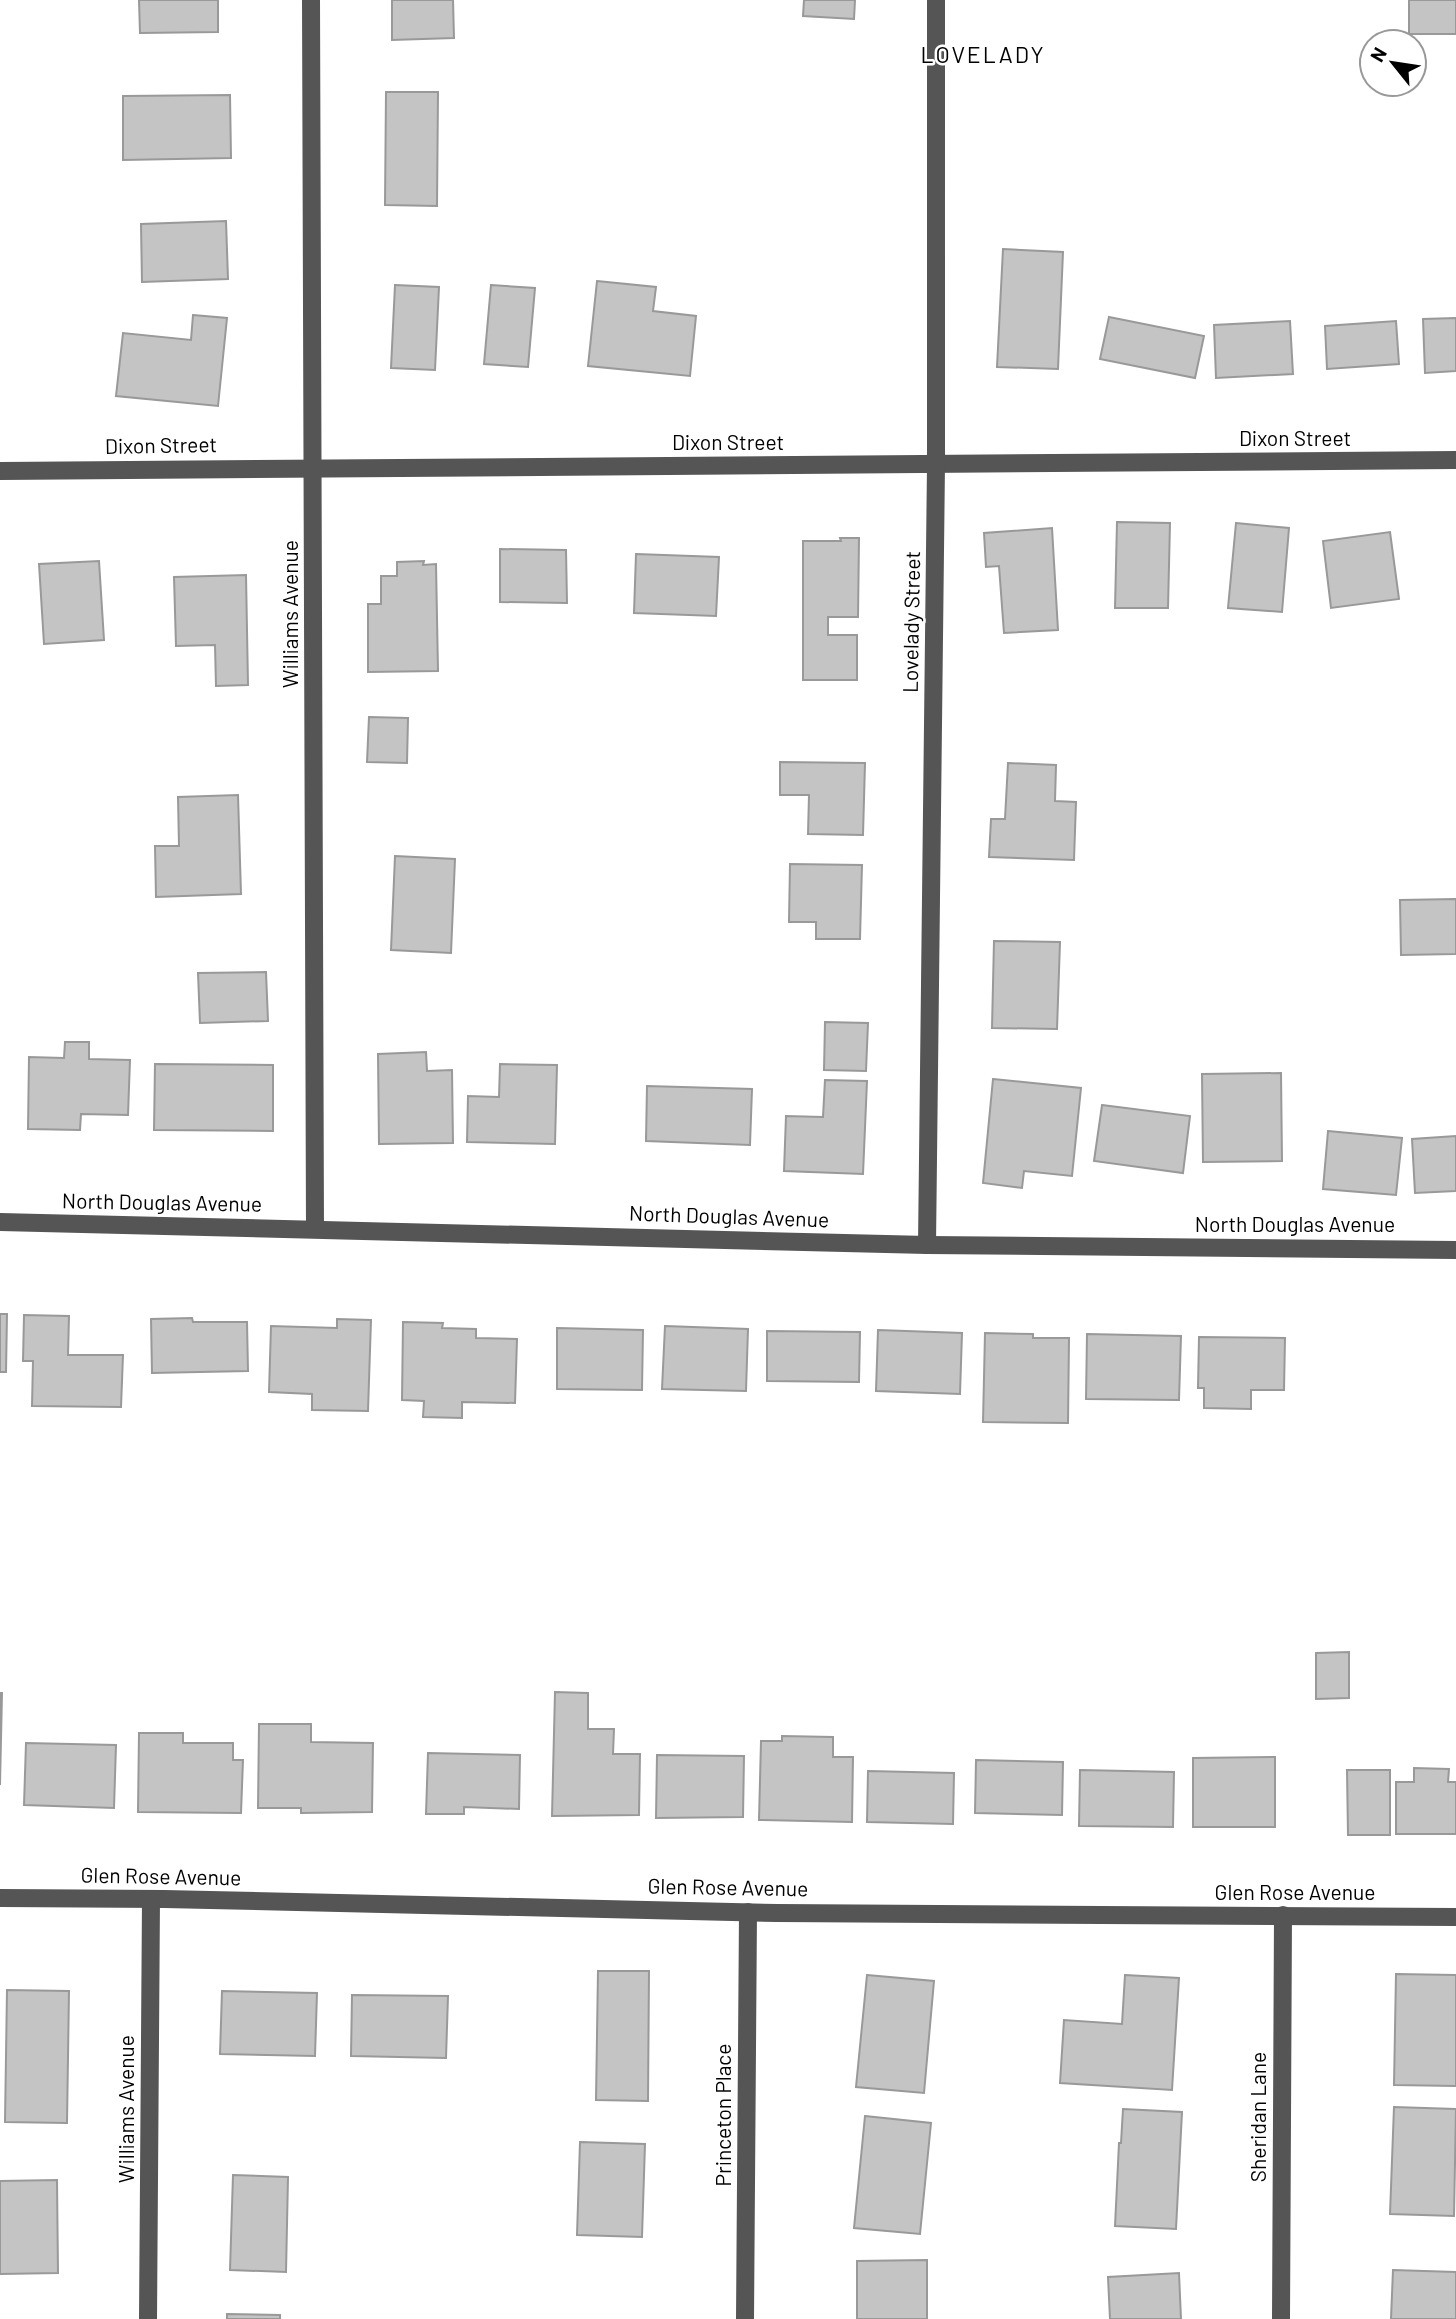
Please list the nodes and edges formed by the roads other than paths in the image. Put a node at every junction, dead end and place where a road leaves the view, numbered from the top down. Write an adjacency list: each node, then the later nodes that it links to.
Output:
1 (311, 0): 5 (street, Williams Avenue)
2 (936, 0): 4 (street, Lovelady Street)
3 (1456, 460): 4 (street, Dixon Street)
4 (936, 464): 5 (street, Dixon Street); 9 (street, Lovelady Street)
5 (314, 468): 6 (street, Dixon Street); 8 (street, Williams Avenue)
6 (0, 471)
7 (0, 1222): 8 (street, North Douglas Avenue)
8 (315, 1229): 9 (street, North Douglas Avenue)
9 (927, 1245): 10 (street, North Douglas Avenue)
10 (1456, 1250)
11 (0, 1898): 12 (street, Glen Rose Avenue)
12 (151, 1899): 13 (street, Glen Rose Avenue); 16 (street, Williams Avenue)
13 (748, 1912): 14 (street, Glen Rose Avenue); 17 (street, Princeton Place)
14 (1283, 1916): 15 (street, Glen Rose Avenue); 18 (street, Sheridan Lane)
15 (1456, 1917)
16 (148, 2319)
17 (745, 2319)
18 (1281, 2319)

